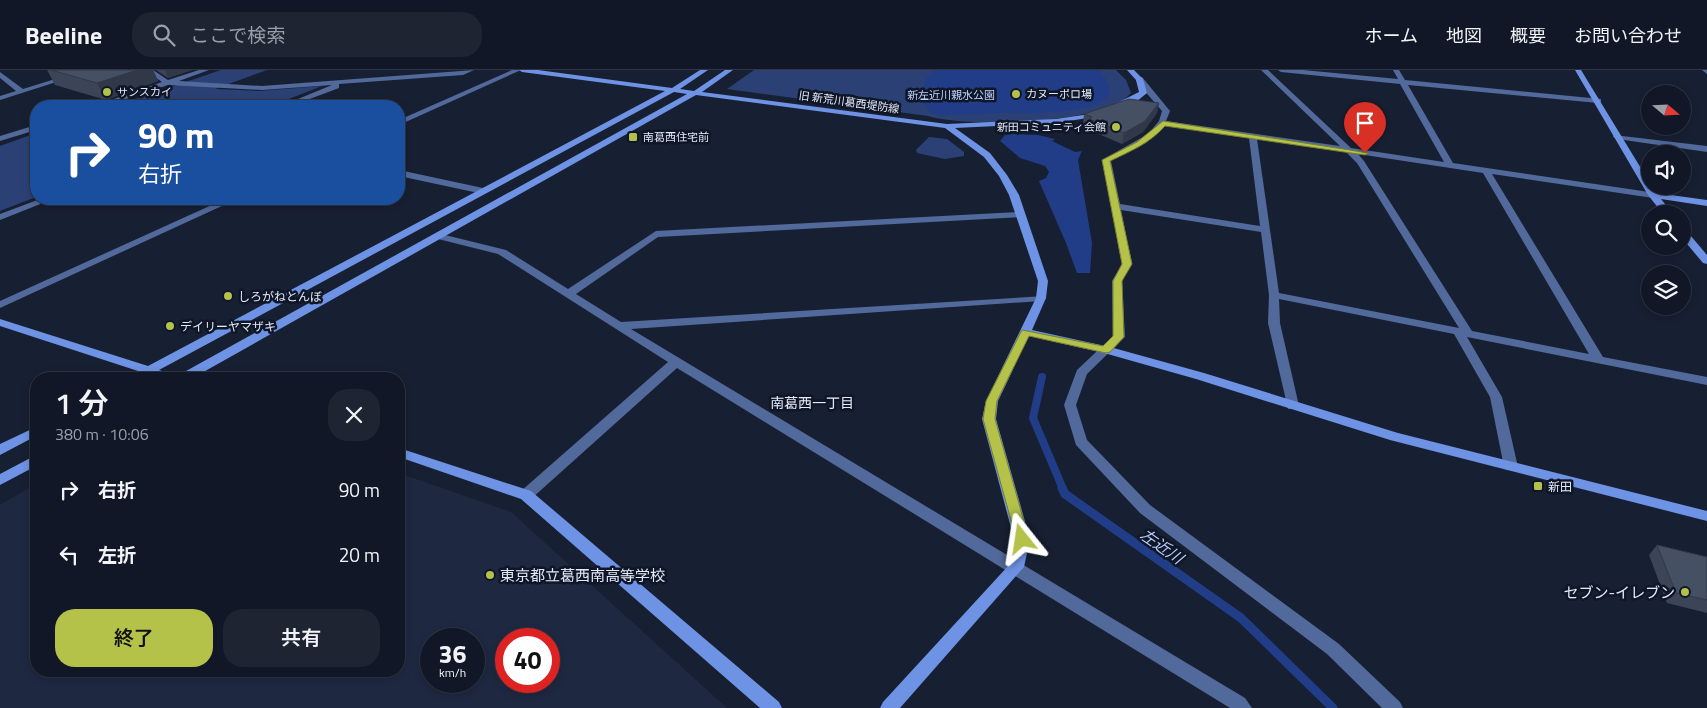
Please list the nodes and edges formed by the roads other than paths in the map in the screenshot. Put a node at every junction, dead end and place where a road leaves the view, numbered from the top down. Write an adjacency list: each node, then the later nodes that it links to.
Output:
1 (91, 70): 19 (street)
2 (148, 70): 17 (street)
3 (206, 70): 17 (street)
4 (471, 70): 15 (street)
5 (520, 70): 18 (street, 旧 新荒川葛西堤防線); 25 (street)
6 (705, 70): 18 (street)
7 (730, 70): 20 (street)
8 (1130, 70): 14 (street)
9 (1264, 70): 33 (street)
10 (1281, 70): 16 (street)
11 (1396, 70): 16 (street)
12 (1578, 70): 24 (street)
13 (0, 74): 19 (street)
14 (1139, 79): 26 (street); 27 (street, 旧 新荒川葛西堤防線)
15 (349, 81): 17 (street); 23 (street)
16 (1402, 82): 24 (street); 34 (street)
17 (168, 83): 22 (street)
18 (673, 90): 20 (street, 旧 新荒川葛西堤防線); 38 (street)
19 (21, 91): 21 (street)
20 (695, 93): 27 (street, 旧 新荒川葛西堤防線); 49 (street)
21 (0, 98)
22 (116, 100)
23 (300, 100)
24 (1598, 101): 30 (street)
25 (405, 120)
26 (1163, 123): 29 (street); 45 (street)
27 (947, 126): 46 (street)
28 (30, 129): 31 (street)
29 (1253, 136): 33 (street); 48 (street)
30 (1617, 138): 32 (street); 37 (street)
31 (0, 139)
32 (1707, 149)
33 (1348, 150): 34 (street); 59 (street)
34 (1450, 165): 35 (street)
35 (1486, 171): 39 (street); 61 (street)
36 (405, 174): 38 (street)
37 (1641, 176)
38 (483, 191): 63 (street)
39 (1641, 193)
40 (1653, 195): 41 (street); 44 (street)
41 (1707, 203)
42 (32, 205): 47 (street)
43 (219, 205): 55 (street)
44 (1661, 205)
45 (1115, 206): 48 (street); 60 (street)
46 (1020, 214): 52 (street); 54 (street)
47 (0, 217)
48 (1265, 230): 53 (street)
49 (437, 236): 52 (street); 65 (street)
50 (1691, 242): 51 (street)
51 (1707, 261)
52 (568, 294): 57 (street)
53 (1274, 294): 59 (street); 67 (street)
54 (1041, 298): 57 (street); 58 (street)
55 (0, 305)
56 (0, 322): 63 (street)
57 (620, 326): 62 (street)
58 (1026, 332): 60 (street); 76 (street)
59 (1463, 332): 61 (street); 72 (street)
60 (1106, 350): 67 (street); 80 (street)
61 (1598, 359): 66 (street)
62 (676, 362): 74 (street); 76 (street)
63 (147, 371): 64 (street)
64 (150, 372)
65 (194, 372)
66 (1707, 381)
67 (1293, 406): 72 (street)
68 (30, 434): 69 (street)
69 (0, 450)
70 (405, 454): 74 (street)
71 (30, 463): 73 (street)
72 (1511, 467): 75 (street)
73 (0, 480)
74 (526, 495): 77 (street)
75 (1707, 516)
76 (1016, 567): 78 (street); 79 (street)
77 (773, 708)
78 (889, 708)
79 (1243, 708)
80 (1394, 708)

